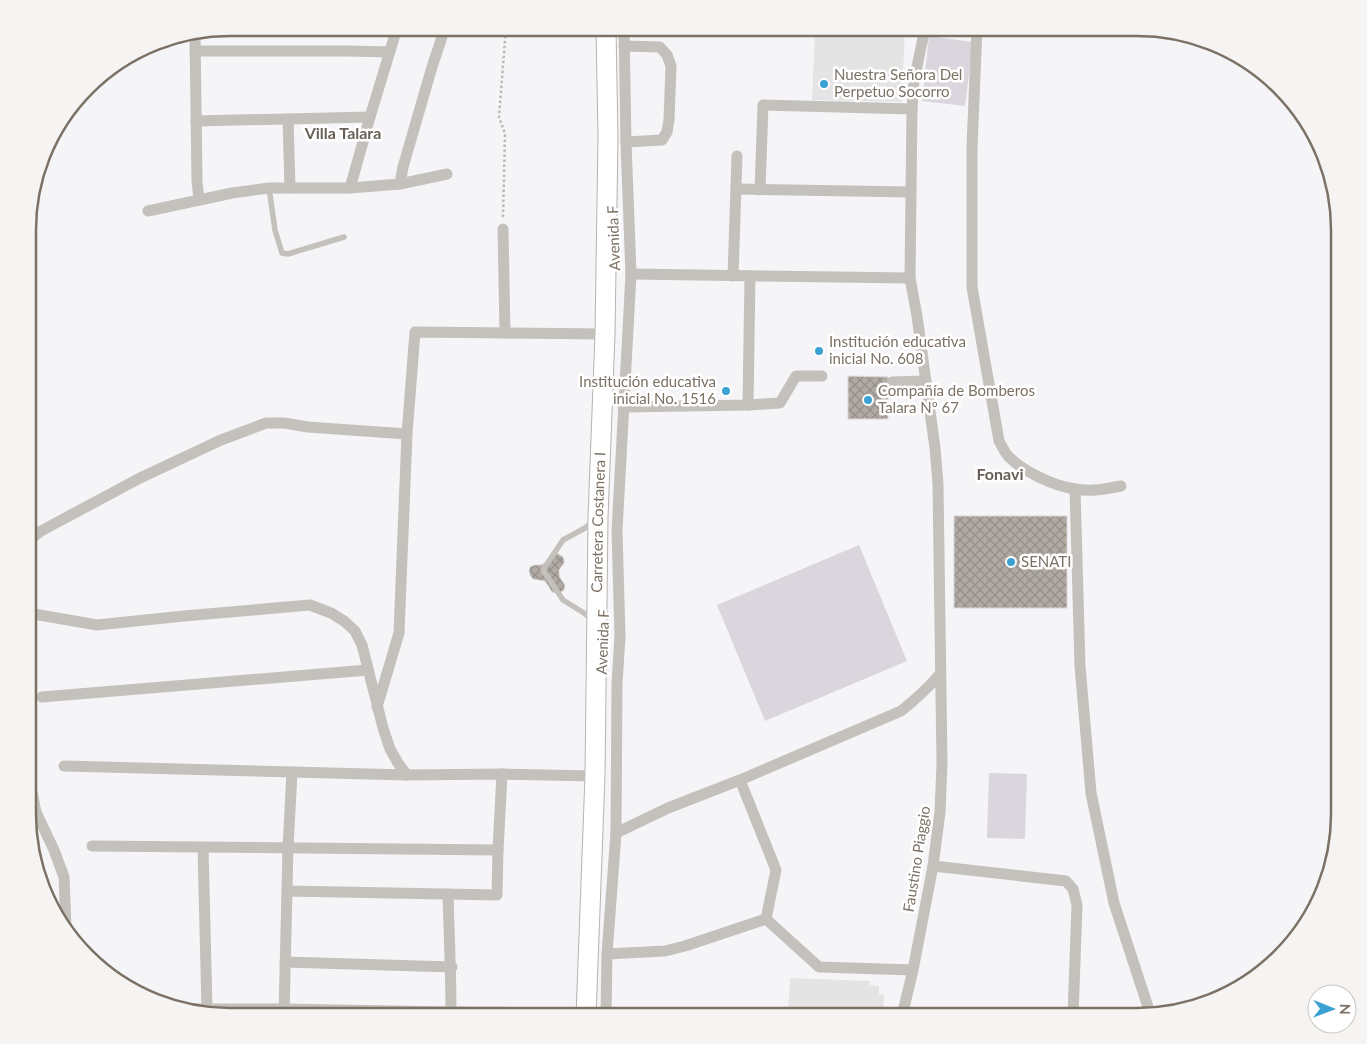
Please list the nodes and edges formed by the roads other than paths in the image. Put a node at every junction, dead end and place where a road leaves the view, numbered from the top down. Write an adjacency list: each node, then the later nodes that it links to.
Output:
1 (394, 36): 10 (street)
2 (442, 36): 18 (street)
3 (606, 36): 34 (main road, Carretera Costanera I)
4 (624, 36): 8 (street, Avenida F)
5 (923, 36): 11 (street, Faustino Piaggio)
6 (977, 36): 42 (street)
7 (195, 40): 9 (street)
8 (624, 46): 15 (street, Avenida F); 15 (street)
9 (195, 51): 10 (street); 14 (street)
10 (389, 52): 12 (street)
11 (912, 109): 23 (street); 24 (street, Faustino Piaggio)
12 (370, 117): 13 (street); 21 (street)
13 (288, 119): 14 (street); 20 (street)
14 (196, 121): 25 (street)
15 (626, 142): 29 (street, Avenida F)
16 (737, 156): 22 (street)
17 (447, 174): 18 (street)
18 (400, 184): 21 (street)
19 (269, 188): 20 (street); 25 (street); 28 (lane)
20 (290, 188): 21 (street)
21 (350, 188)
22 (736, 189): 23 (street); 30 (street)
23 (760, 190): 24 (street)
24 (911, 192): 32 (street, Faustino Piaggio)
25 (199, 200): 26 (street)
26 (148, 211)
27 (503, 229): 33 (street)
28 (344, 237)
29 (631, 274): 30 (street); 39 (street, Avenida F)
30 (733, 276): 31 (street)
31 (750, 276): 32 (street); 38 (street)
32 (910, 278): 36 (street, Faustino Piaggio)
33 (505, 333): 34 (street); 40 (street)
34 (605, 334): 43 (main road, Carretera Costanera I)
35 (822, 376): 38 (street)
36 (925, 381): 37 (street); 48 (street, Faustino Piaggio)
37 (892, 382)
38 (748, 405): 39 (street)
39 (623, 407): 58 (street, Avenida F)
40 (408, 434): 44 (street); 50 (street)
41 (1121, 486): 42 (street)
42 (1075, 489): 73 (street)
43 (598, 516): 46 (main road, Carretera Costanera I); 46 (lane)
44 (36, 535)
45 (36, 614): 47 (street)
46 (597, 624): 55 (main road, Carretera Costanera I)
47 (368, 670): 49 (street); 50 (street)
48 (940, 674): 56 (street); 63 (street, Faustino Piaggio)
49 (42, 697)
50 (377, 706): 54 (street)
51 (64, 766): 52 (street)
52 (292, 772): 54 (street); 61 (street)
53 (502, 774): 54 (street); 55 (street); 62 (street)
54 (407, 775)
55 (595, 776): 76 (main road, Carretera Costanera I)
56 (740, 780): 58 (street); 67 (street)
57 (36, 812): 66 (street)
58 (616, 833): 68 (street, Avenida F)
59 (92, 846): 60 (street)
60 (203, 848): 61 (street); 72 (street)
61 (288, 848): 62 (street); 64 (street)
62 (498, 850): 65 (street)
63 (933, 866): 71 (street, Faustino Piaggio); 79 (street)
64 (287, 892): 65 (street); 69 (street)
65 (448, 894): 70 (street)
66 (66, 916)
67 (766, 919): 68 (street); 71 (street)
68 (607, 954): 77 (street, Avenida F)
69 (285, 962): 70 (street); 74 (street)
70 (452, 966): 75 (street)
71 (913, 970): 78 (street, Faustino Piaggio)
72 (207, 1006)
73 (1148, 1007)
74 (284, 1008)
75 (451, 1008)
76 (586, 1008)
77 (606, 1008)
78 (904, 1008)
79 (1073, 1008)

